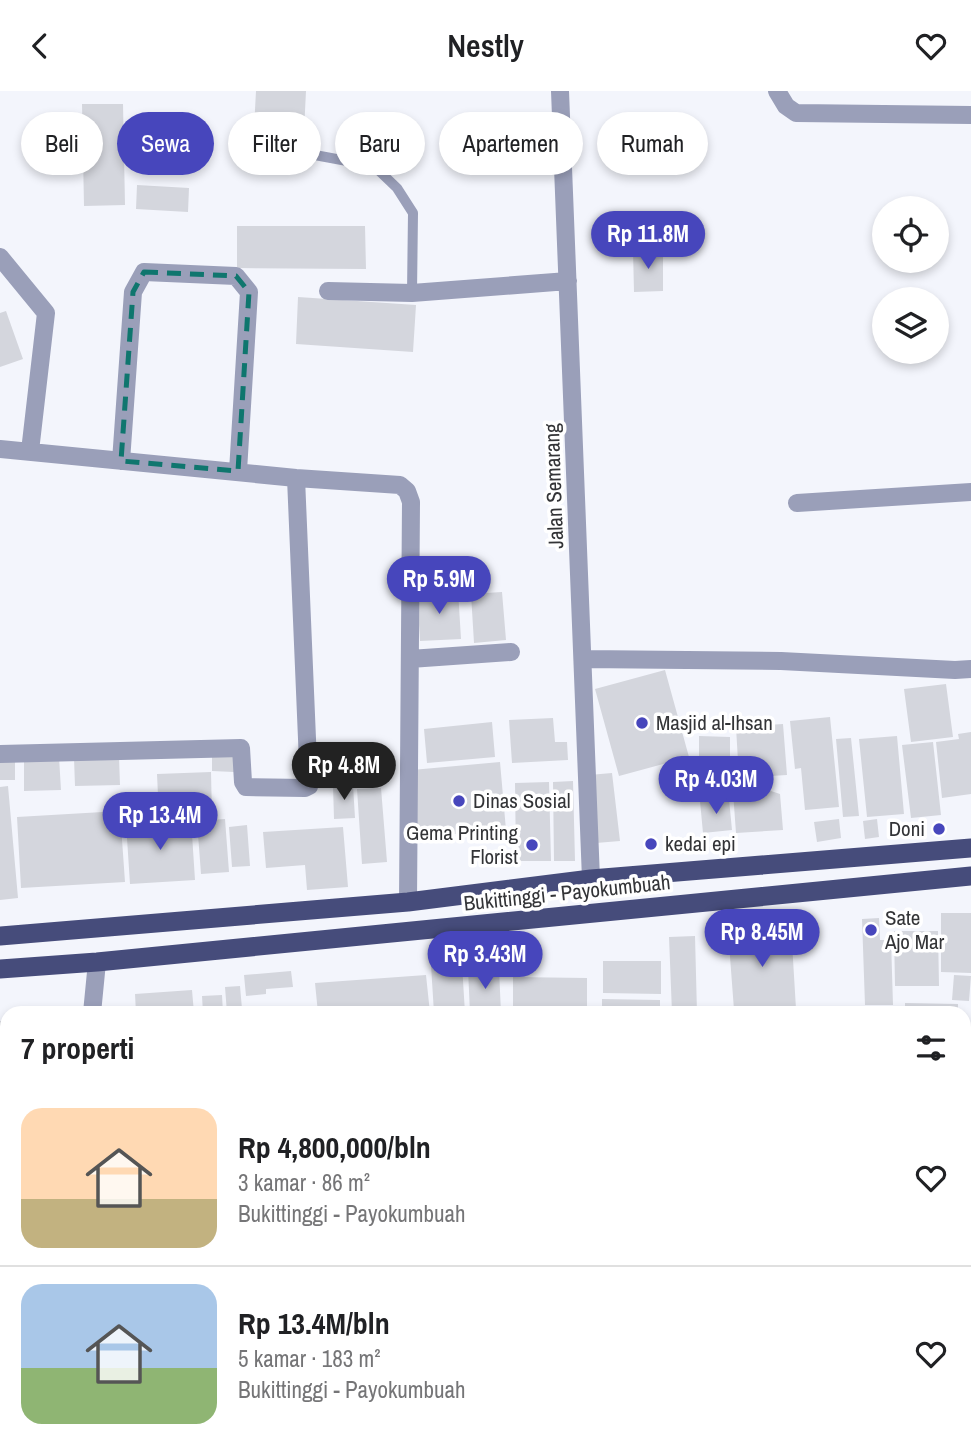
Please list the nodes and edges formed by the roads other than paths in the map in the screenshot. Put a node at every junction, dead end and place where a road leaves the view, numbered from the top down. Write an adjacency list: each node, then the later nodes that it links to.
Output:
1 (560, 91): 6 (street, Jalan Semarang)
2 (777, 91): 3 (street)
3 (971, 115)
4 (321, 156): 8 (lane)
5 (0, 257): 10 (street)
6 (568, 281): 8 (street); 18 (street, Jalan Semarang)
7 (328, 291): 8 (street)
8 (412, 293)
9 (0, 449): 10 (street)
10 (30, 451): 11 (street)
11 (121, 461): 12 (street); 12 (street)
12 (238, 471): 13 (street)
13 (296, 478): 17 (street); 20 (street)
14 (971, 492): 15 (street)
15 (797, 503)
16 (511, 652): 17 (street)
17 (410, 659): 24 (street)
18 (584, 659): 19 (street); 23 (street, Jalan Semarang)
19 (971, 669)
20 (0, 754)
21 (971, 848): 23 (highway, Bukittinggi - Payokumbuah)
22 (971, 877): 26 (highway, Bukittinggi - Payokumbuah)
23 (591, 879): 24 (highway, Bukittinggi - Payokumbuah)
24 (408, 902): 25 (highway, Bukittinggi - Payokumbuah)
25 (0, 936)
26 (97, 962): 27 (highway, Bukittinggi - Payokumbuah); 28 (street)
27 (0, 969)
28 (93, 1006)

